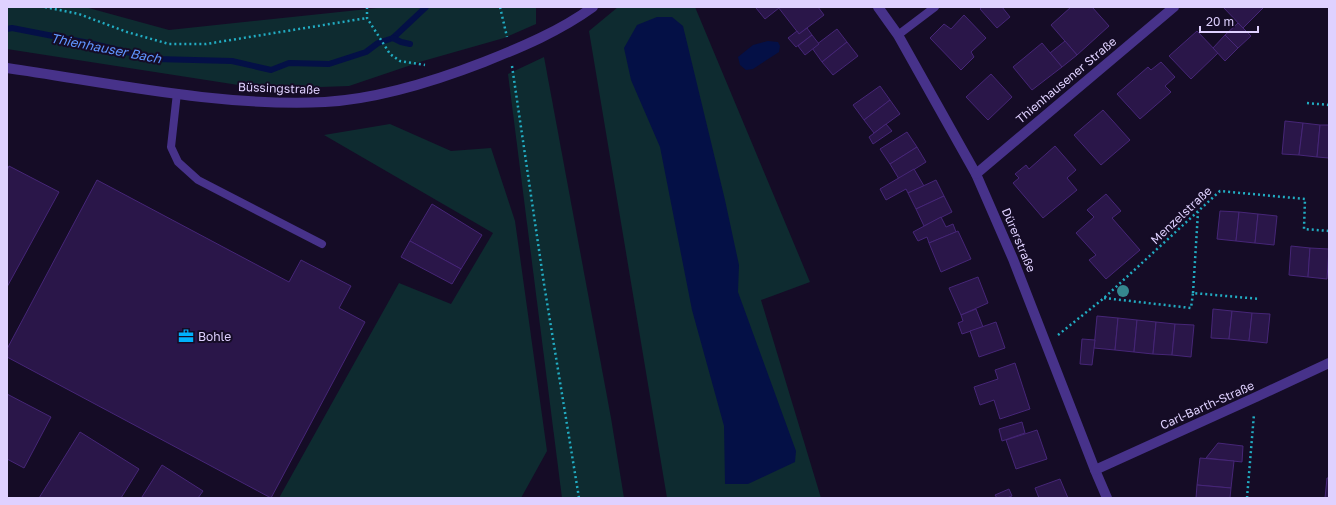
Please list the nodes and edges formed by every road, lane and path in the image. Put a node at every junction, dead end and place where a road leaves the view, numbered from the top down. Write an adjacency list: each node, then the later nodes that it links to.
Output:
1 (45, 7): 8 (path)
2 (367, 7): 8 (path)
3 (500, 7): 10 (path)
4 (593, 7): 10 (street, Büssingstraße)
5 (878, 7): 9 (street, Dürerstraße)
6 (934, 7): 9 (lane)
7 (1174, 7): 16 (street, Thienhausener Straße)
8 (367, 18): 11 (path)
9 (898, 35): 16 (street, Dürerstraße)
10 (510, 51): 13 (street, Büssingstraße); 27 (path)
11 (430, 64)
12 (7, 68): 13 (street, Büssingstraße)
13 (177, 93): 19 (lane)
14 (1307, 103): 15 (path)
15 (1329, 105)
16 (976, 174): 23 (street, Dürerstraße)
17 (1198, 212): 18 (path, Menzelstraße); 20 (path); 21 (path, Menzelstraße)
18 (1329, 231)
19 (322, 244)
20 (1193, 293): 21 (path); 22 (path)
21 (1104, 298): 23 (path, Menzelstraße)
22 (1260, 299)
23 (1046, 344): 26 (street, Dürerstraße)
24 (1329, 363): 25 (street, Carl-Barth-Straße)
25 (1256, 397): 26 (street, Carl-Barth-Straße); 29 (path)
26 (1095, 470): 28 (street, Dürerstraße)
27 (579, 498)
28 (1107, 498)
29 (1247, 498)

